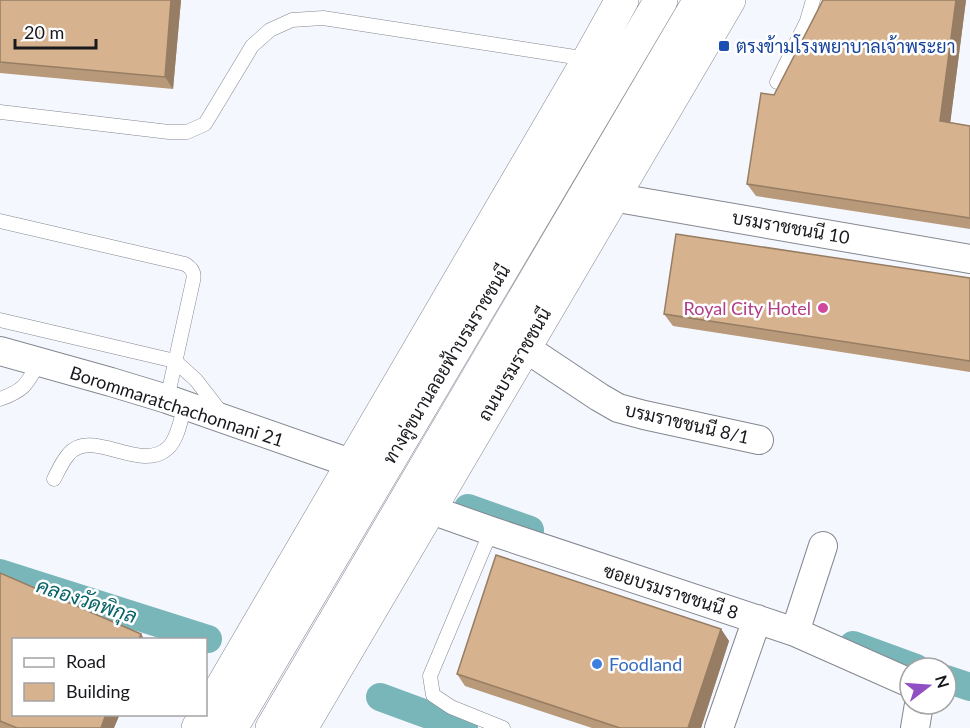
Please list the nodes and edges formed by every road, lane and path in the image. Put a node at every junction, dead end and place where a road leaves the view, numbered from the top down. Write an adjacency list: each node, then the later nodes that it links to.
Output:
1 (622, 0): 6 (main road)
2 (661, 0): 30 (main road, ทางคู่ขนานลอยฟ้าบรมราชชนนี)
3 (700, 0): 31 (main road, ทางคู่ขนานลอยฟ้าบรมราชชนนี)
4 (729, 0): 9 (main road, ถนนบรมราชชนนี)
5 (813, 0): 7 (lane)
6 (589, 59): 8 (lane); 21 (main road)
7 (777, 82)
8 (0, 111)
9 (612, 197): 11 (street, บรมราชชนนี 10); 13 (main road, ถนนบรมราชชนนี)
10 (0, 221): 15 (lane)
11 (970, 259)
12 (0, 320): 15 (lane)
13 (524, 347): 20 (street, บรมราชชนนี 8/1); 23 (main road, ถนนบรมราชชนนี)
14 (0, 351): 16 (street, Borommaratchachonnani 21)
15 (175, 361): 18 (lane); 19 (lane)
16 (39, 362): 17 (lane); 18 (street, Borommaratchachonnani 21)
17 (0, 399)
18 (176, 402): 19 (street, Borommaratchachonnani 21); 22 (lane)
19 (226, 420): 21 (street, Borommaratchachonnani 21)
20 (759, 440)
21 (353, 464): 29 (main road)
22 (54, 479)
23 (429, 509): 24 (street, ซอยบรมราชชนนี 8); 32 (main road, ถนนบรมราชชนนี)
24 (491, 531): 26 (street, ซอยบรมราชชนนี 8); 33 (lane)
25 (823, 546): 27 (street)
26 (758, 619): 27 (street, ซอยบรมราชชนนี 8); 34 (street)
27 (795, 632): 28 (street, ซอยบรมราชชนนี 8)
28 (898, 678)
29 (207, 713)
30 (231, 728)
31 (272, 728)
32 (301, 728)
33 (503, 728)
34 (719, 728)

